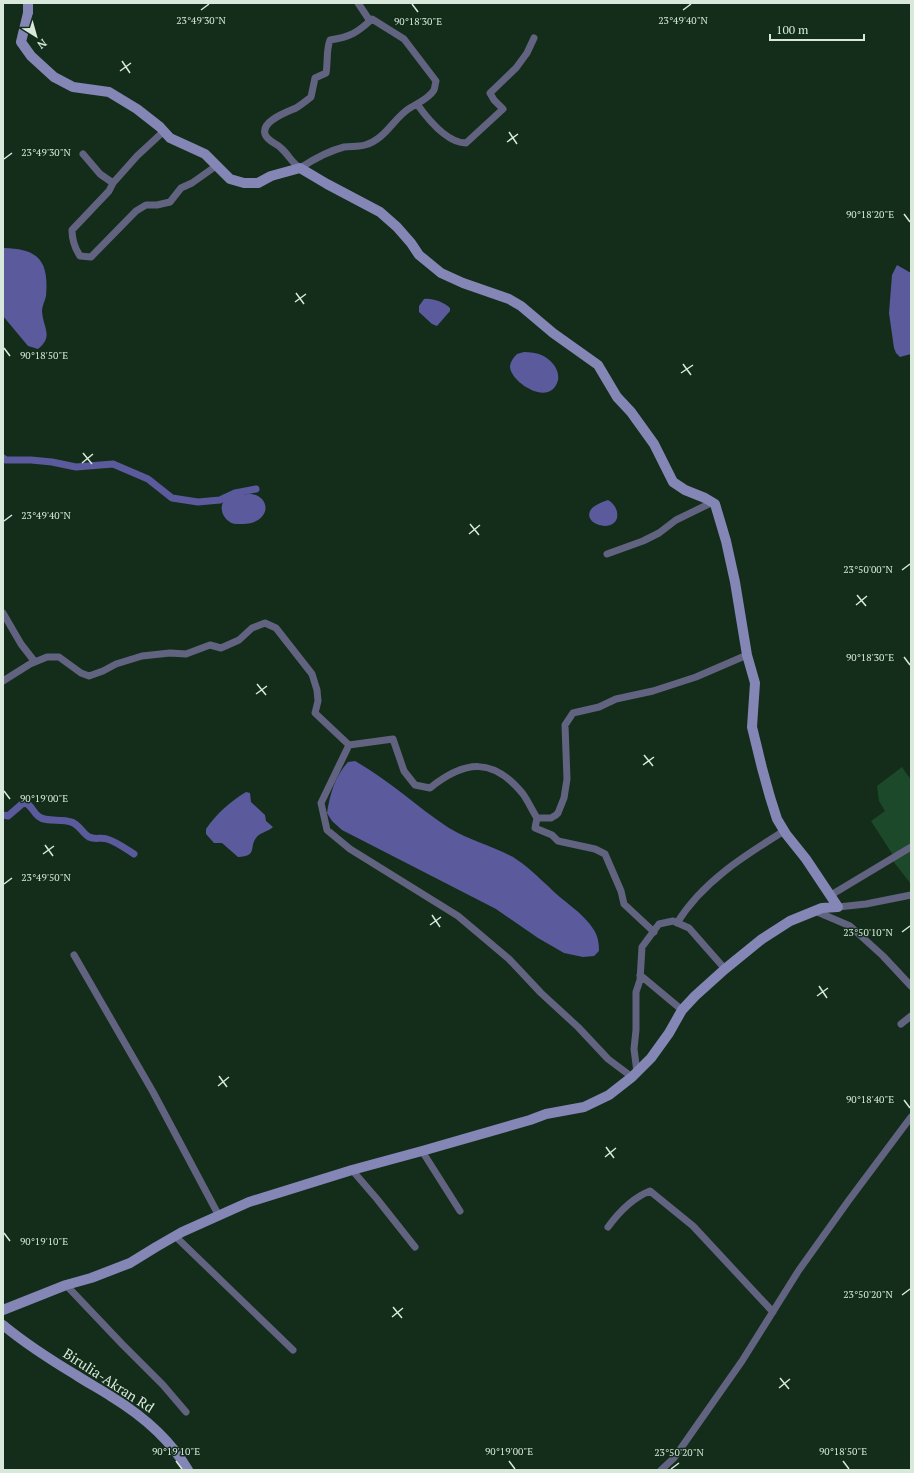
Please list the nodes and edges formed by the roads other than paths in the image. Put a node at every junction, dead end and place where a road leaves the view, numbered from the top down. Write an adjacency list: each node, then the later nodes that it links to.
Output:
1 (28, 3): 6 (street)
2 (358, 3): 3 (street)
3 (370, 21): 5 (street); 9 (street)
4 (534, 38): 5 (street)
5 (417, 104): 9 (street)
6 (164, 131): 8 (street); 10 (street)
7 (83, 154): 10 (street)
8 (216, 166): 9 (street); 10 (street)
9 (300, 168): 11 (street)
10 (113, 183)
11 (712, 502): 12 (street); 14 (street)
12 (607, 554)
13 (3, 613): 15 (street)
14 (747, 655): 18 (street); 19 (street)
15 (35, 662): 16 (street); 17 (street)
16 (3, 681)
17 (349, 745): 18 (street); 34 (street)
18 (537, 818): 26 (street)
19 (784, 831): 21 (street); 25 (street)
20 (911, 847): 21 (street)
21 (831, 895): 23 (street)
22 (911, 895): 23 (street)
23 (838, 907): 24 (street)
24 (815, 911): 28 (street); 30 (street)
25 (678, 923): 26 (street); 28 (street)
26 (654, 932): 29 (street)
27 (74, 955): 39 (street)
28 (725, 969): 31 (street)
29 (640, 975): 31 (street); 34 (street)
30 (911, 986)
31 (682, 1010): 34 (street)
32 (911, 1016): 33 (street)
33 (901, 1024)
34 (635, 1075): 36 (street)
35 (911, 1117): 45 (street)
36 (422, 1151): 37 (street); 38 (street)
37 (352, 1170): 39 (street); 42 (street)
38 (460, 1211)
39 (219, 1216): 41 (street)
40 (608, 1227): 45 (street)
41 (175, 1236): 43 (street); 47 (street)
42 (415, 1248)
43 (66, 1285): 44 (street); 48 (street)
44 (3, 1310)
45 (773, 1312): 50 (street)
46 (3, 1325): 49 (street, Birulia-Akran Rd)
47 (294, 1350)
48 (186, 1412)
49 (188, 1470)
50 (661, 1470)

